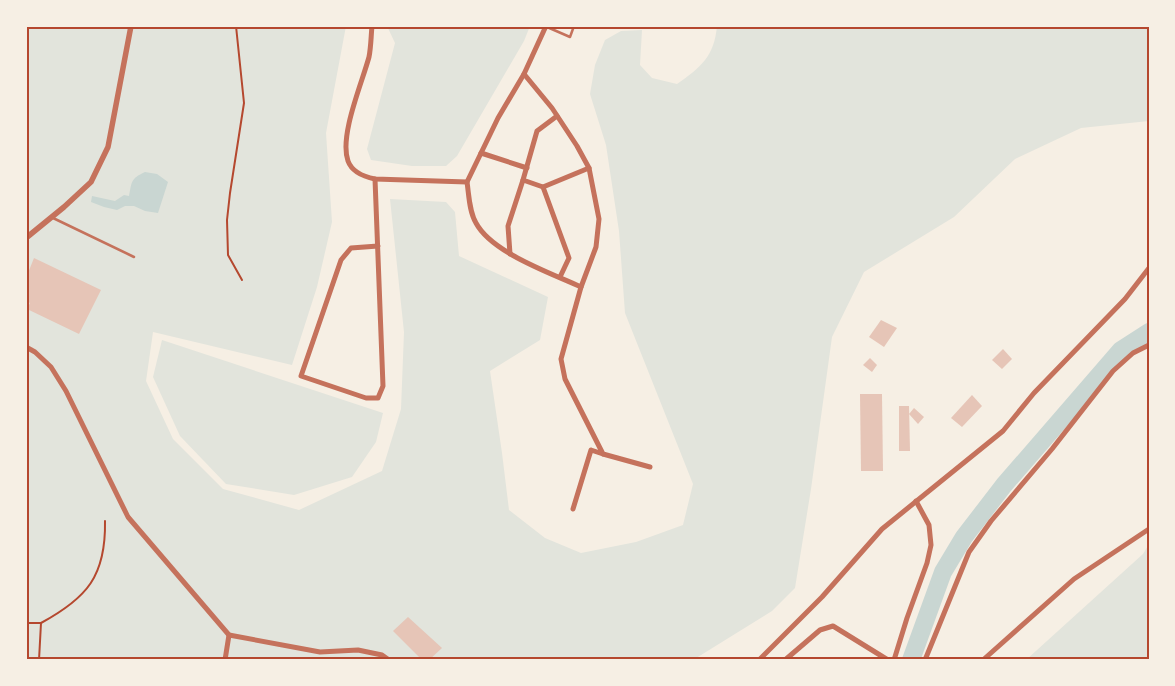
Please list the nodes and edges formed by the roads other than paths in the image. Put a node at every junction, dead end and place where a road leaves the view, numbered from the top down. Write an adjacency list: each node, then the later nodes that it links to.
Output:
1 (131, 26): 14 (street)
2 (372, 26): 10 (street)
3 (574, 26): 4 (lane)
4 (546, 27): 5 (street)
5 (524, 74): 6 (street); 7 (street)
6 (557, 116): 8 (street); 9 (street)
7 (481, 153): 8 (street); 12 (street)
8 (527, 168): 11 (street)
9 (589, 168): 13 (street); 21 (street)
10 (375, 179): 12 (street); 16 (street)
11 (523, 180): 13 (street); 17 (street)
12 (467, 182): 17 (street)
13 (543, 187): 20 (street)
14 (52, 217): 15 (street); 18 (lane)
15 (26, 238)
16 (378, 246): 16 (street)
17 (510, 254): 20 (street)
18 (134, 257)
19 (1149, 268): 26 (street)
20 (560, 277): 21 (street)
21 (581, 287): 24 (street)
22 (1149, 344): 36 (street)
23 (26, 347): 29 (street)
24 (603, 454): 25 (street); 27 (street)
25 (650, 467)
26 (916, 501): 32 (street); 35 (street)
27 (573, 509)
28 (1149, 529): 37 (street)
29 (228, 635): 30 (street); 31 (street)
30 (225, 660)
31 (389, 660)
32 (759, 660)
33 (785, 660): 34 (street)
34 (888, 660)
35 (894, 660)
36 (925, 660)
37 (983, 660)

